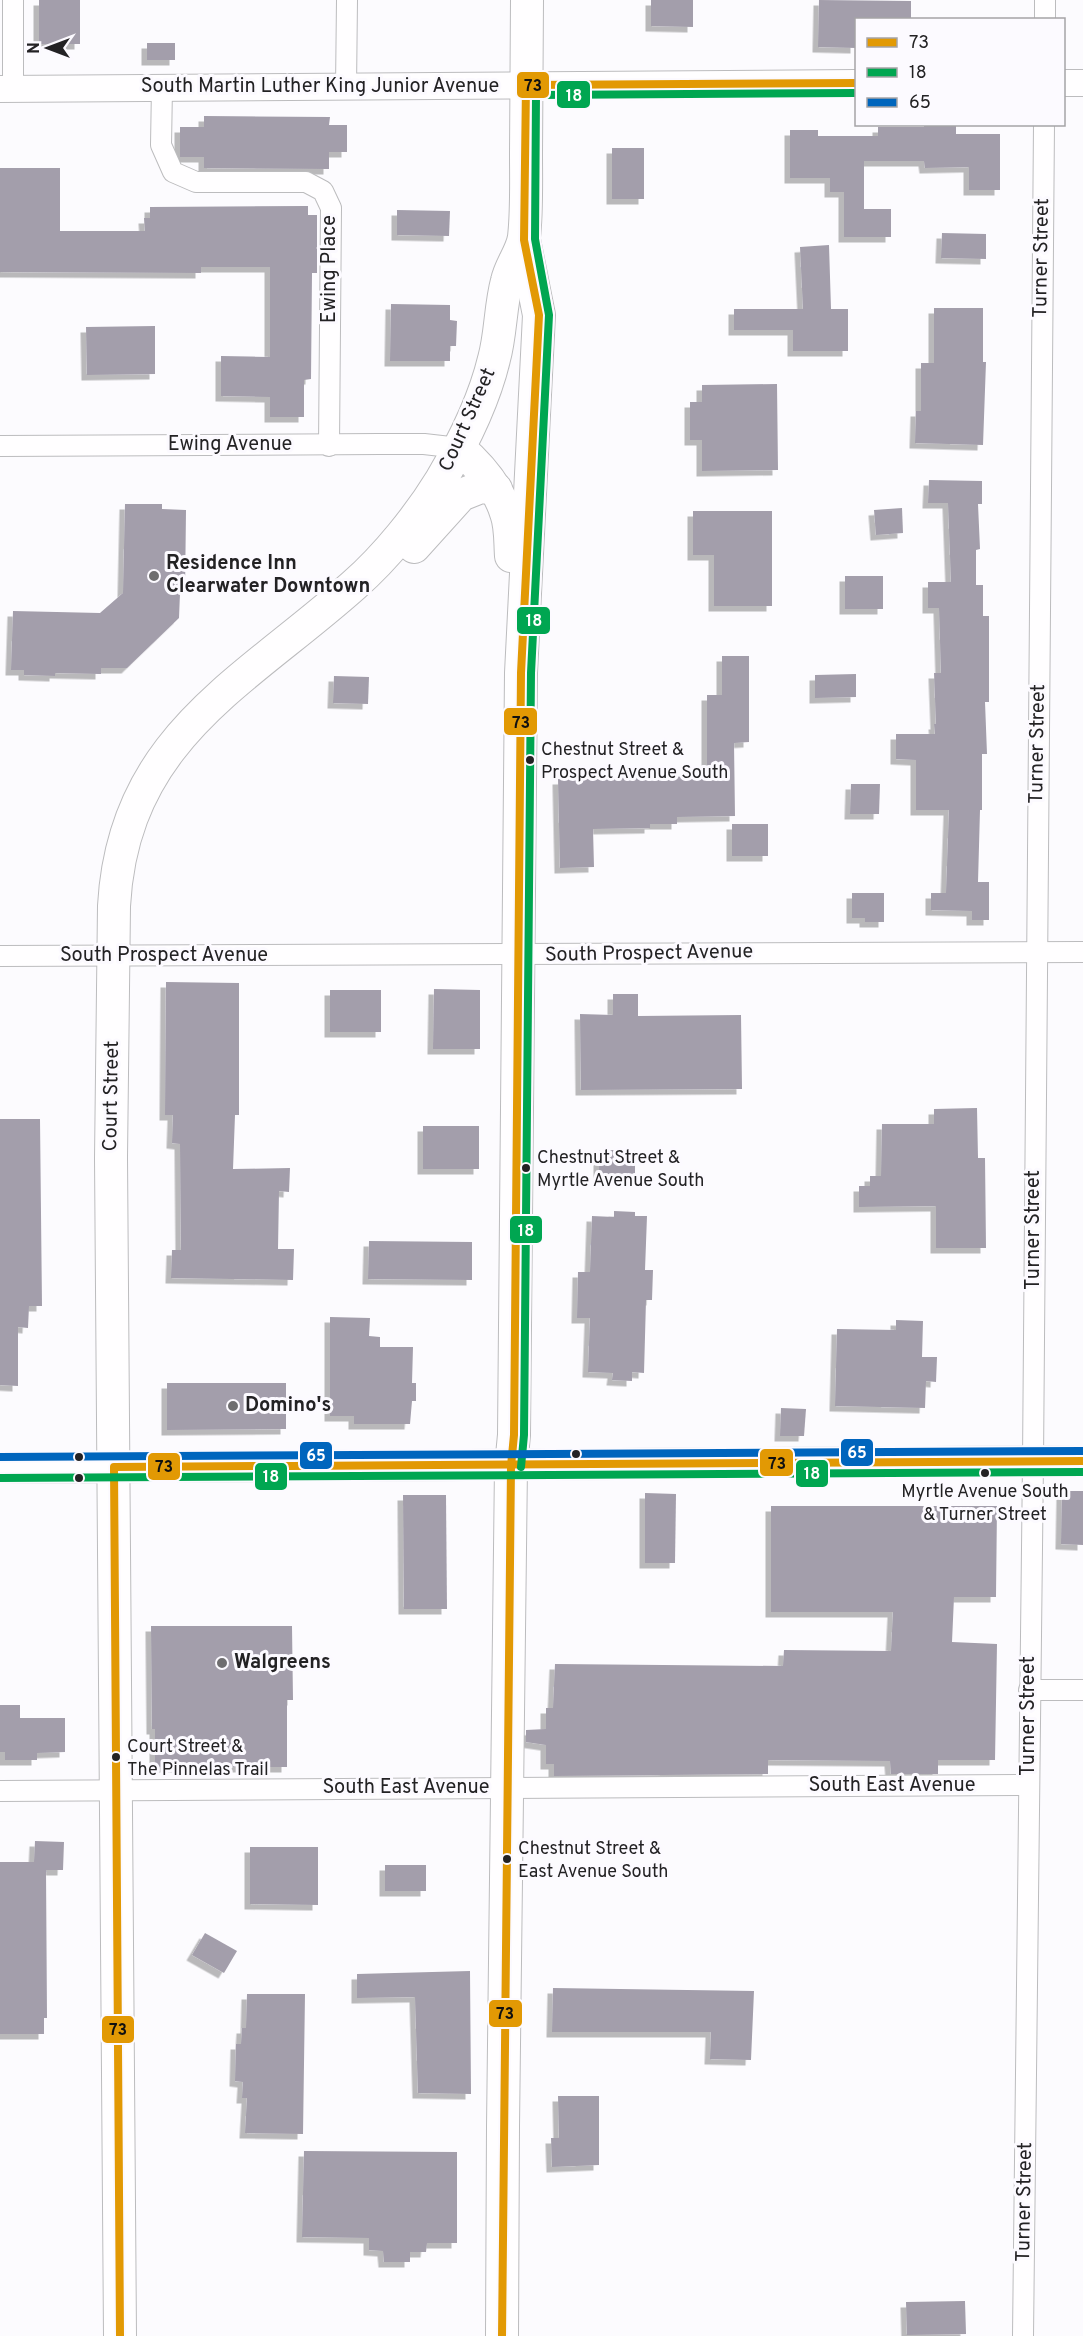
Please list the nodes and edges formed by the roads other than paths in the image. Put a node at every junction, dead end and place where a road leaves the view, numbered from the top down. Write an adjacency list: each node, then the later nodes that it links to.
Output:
1 (13, 0): 12 (street)
2 (347, 0): 11 (street)
3 (527, 0): 9 (main road, Court Street)
4 (1045, 0): 5 (street)
5 (1045, 18)
6 (855, 83): 9 (street, South Martin Luther King Junior Avenue)
7 (1065, 83): 8 (street)
8 (1083, 83)
9 (526, 85): 11 (street, South Martin Luther King Junior Avenue); 14 (main road, Court Street)
10 (162, 87): 11 (street, South Martin Luther King Junior Avenue); 12 (street, South Martin Luther King Junior Avenue); 16 (street, Ewing Place)
11 (346, 87)
12 (6, 89)
13 (1044, 126): 21 (street, Turner Street)
14 (524, 240): 17 (main road, Court Street); 20 (main road)
15 (0, 446): 16 (street, Ewing Avenue)
16 (329, 446): 17 (street, Ewing Avenue)
17 (459, 448): 18 (main road); 19 (main road, Court Street)
18 (496, 489): 19 (main road); 20 (main road)
19 (356, 584): 24 (main road, Court Street)
20 (521, 674): 25 (main road)
21 (1036, 952): 22 (street, South Prospect Avenue); 25 (street, South Prospect Avenue); 26 (street, Turner Street)
22 (1083, 952)
23 (0, 956): 24 (street, South Prospect Avenue)
24 (114, 956): 25 (street, South Prospect Avenue); 29 (main road, Court Street)
25 (518, 956): 28 (main road)
26 (1033, 1461): 27 (main road); 28 (main road); 31 (street, Turner Street)
27 (1083, 1461)
28 (511, 1466): 29 (main road); 34 (main road)
29 (114, 1467): 30 (main road); 35 (main road, Court Street)
30 (0, 1468)
31 (1029, 1690): 32 (street); 33 (street, Turner Street)
32 (1083, 1690)
33 (1029, 1785): 34 (street, South East Avenue); 39 (street, Turner Street)
34 (508, 1788): 35 (street, South East Avenue); 38 (main road)
35 (116, 1790): 36 (street, South East Avenue); 37 (main road, Court Street)
36 (0, 1791)
37 (120, 2336)
38 (502, 2336)
39 (1023, 2336)

